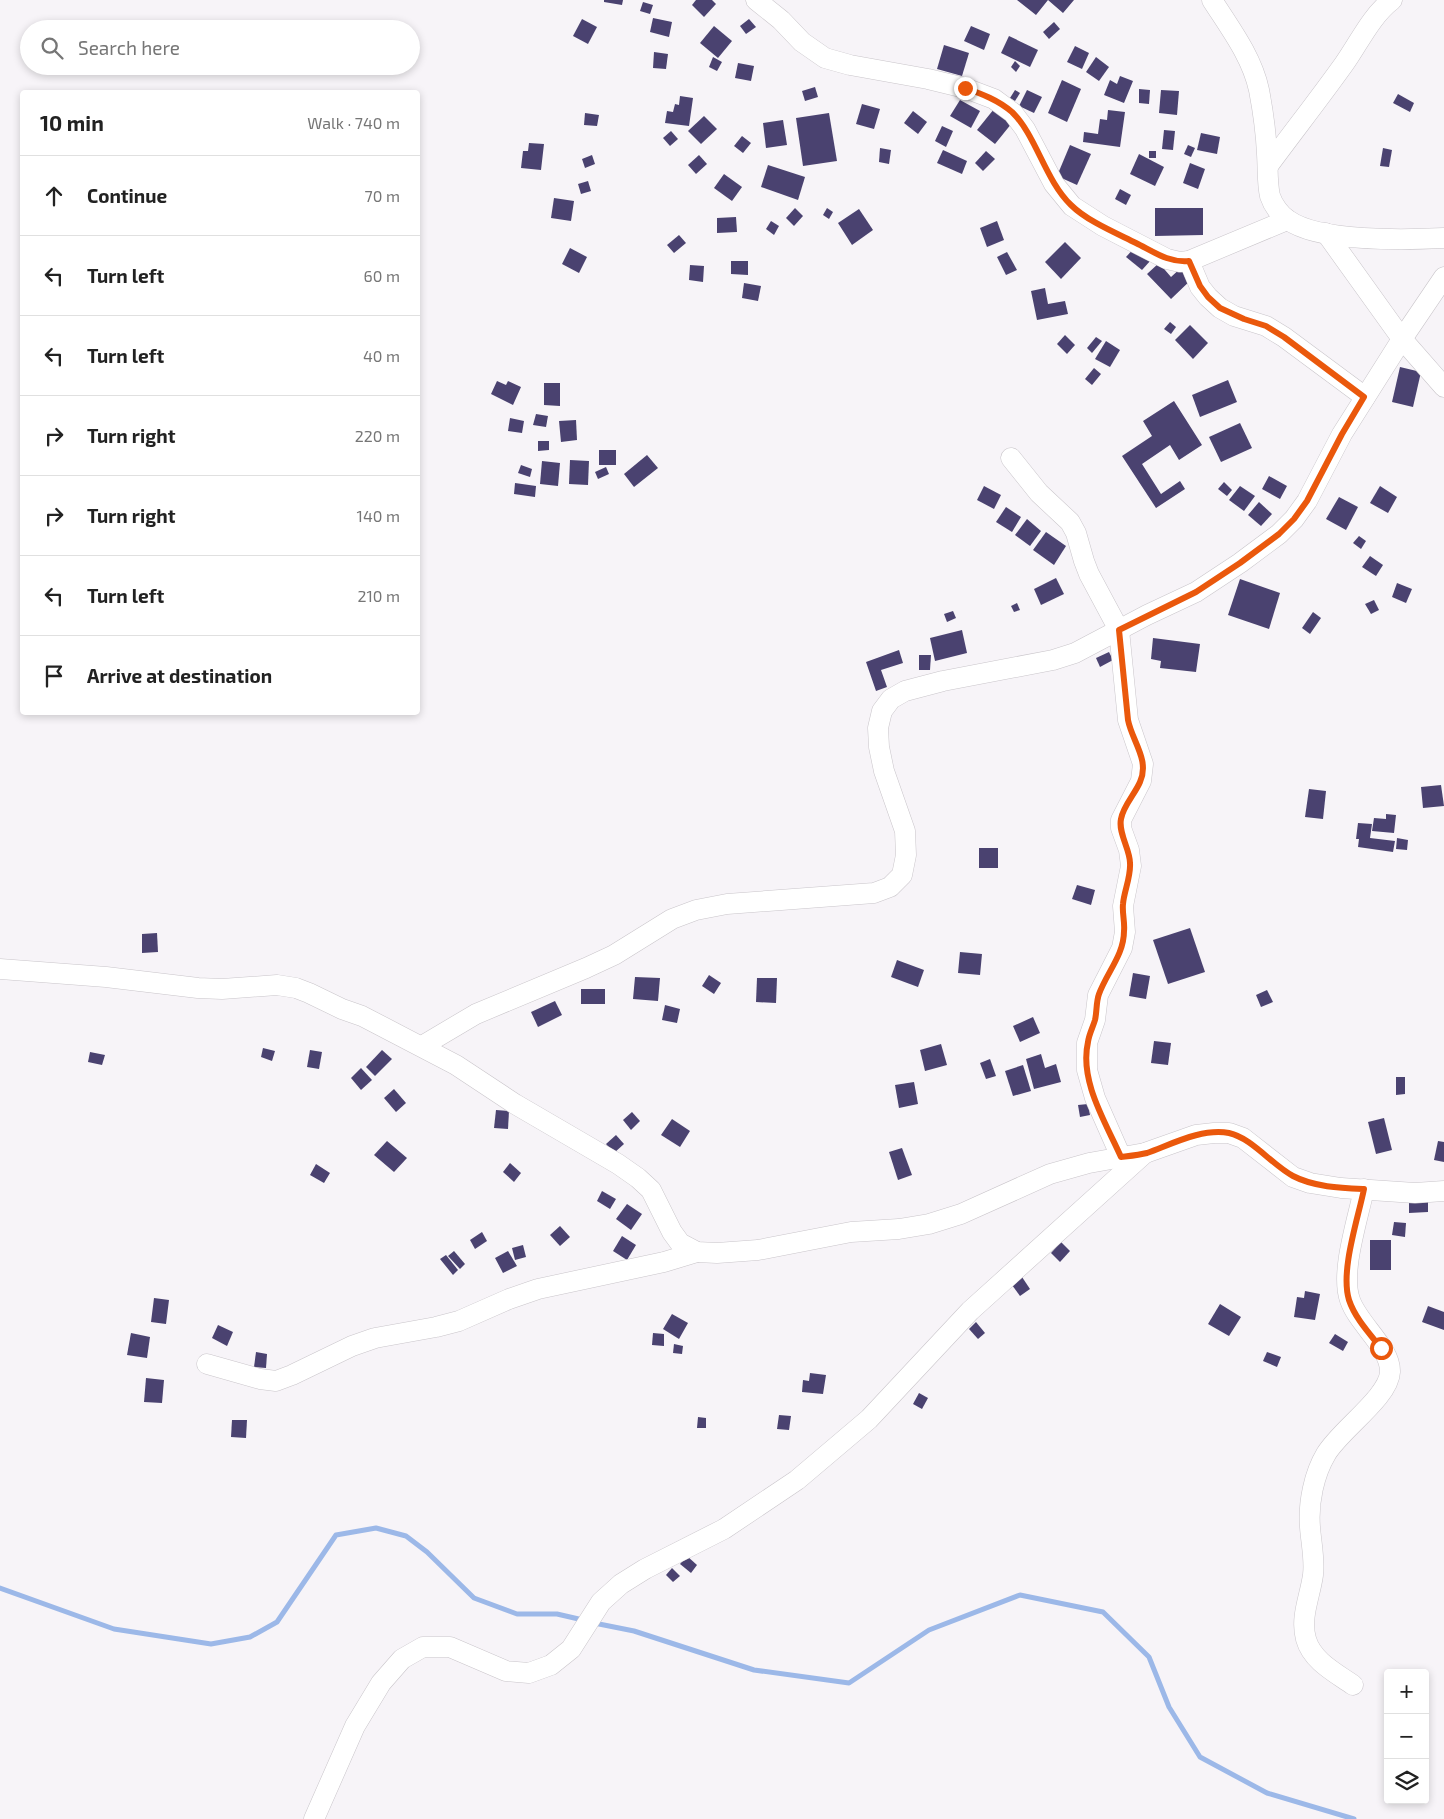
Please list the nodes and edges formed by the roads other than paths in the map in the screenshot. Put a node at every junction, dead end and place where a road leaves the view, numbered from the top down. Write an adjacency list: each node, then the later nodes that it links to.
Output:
1 (756, 0): 8 (street)
2 (1212, 0): 4 (street)
3 (1392, 0): 4 (street)
4 (1268, 166): 5 (street)
5 (1287, 220): 6 (street); 8 (street)
6 (1326, 233): 7 (street); 10 (street)
7 (1444, 238)
8 (1189, 261): 12 (street)
9 (1444, 277): 10 (street)
10 (1402, 339): 11 (street); 12 (street)
11 (1444, 387)
12 (1364, 397): 14 (street)
13 (1011, 458): 14 (street)
14 (1119, 630): 16 (street); 18 (street)
15 (0, 969): 16 (street)
16 (422, 1046): 21 (street)
17 (1145, 1153): 18 (street); 19 (street); 24 (street)
18 (1121, 1157): 21 (street)
19 (1364, 1189): 20 (street); 23 (street)
20 (1444, 1192)
21 (697, 1252): 22 (street)
22 (207, 1364)
23 (1354, 1685)
24 (314, 1819)

